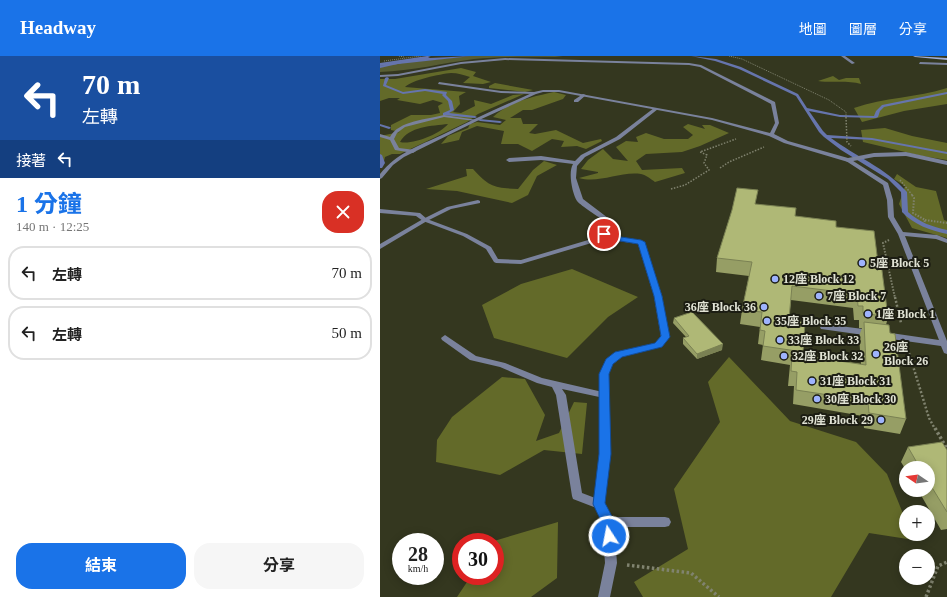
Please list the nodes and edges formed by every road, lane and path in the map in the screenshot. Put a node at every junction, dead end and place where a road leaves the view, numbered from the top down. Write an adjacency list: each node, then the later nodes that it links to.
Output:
1 (399, 56): 6 (path)
2 (421, 56): 9 (path)
3 (729, 56): 25 (path)
4 (843, 56): 10 (street)
5 (915, 56): 8 (main road)
6 (404, 58)
7 (572, 59): 13 (street); 21 (street)
8 (947, 59)
9 (380, 62)
10 (853, 62)
11 (920, 63): 12 (street)
12 (947, 64)
13 (380, 76)
14 (439, 83): 15 (street)
15 (536, 93): 16 (street); 19 (street)
16 (584, 96): 17 (street); 18 (street)
17 (576, 101)
18 (656, 109): 20 (street); 30 (street)
19 (475, 120): 23 (street); 26 (street)
20 (759, 131): 21 (street); 34 (path)
21 (771, 134): 24 (street)
22 (380, 135): 23 (street)
23 (392, 139): 26 (street)
24 (786, 142): 28 (street); 31 (path)
25 (847, 142)
26 (413, 150): 32 (street)
27 (509, 160): 30 (street)
28 (850, 160): 29 (street); 39 (street)
29 (947, 162)
30 (577, 163): 40 (street)
31 (720, 168)
32 (380, 177)
33 (895, 177): 38 (path)
34 (671, 189)
35 (478, 202): 37 (street)
36 (380, 211): 37 (street)
37 (425, 220): 40 (street); 42 (street)
38 (924, 223)
39 (901, 234): 41 (street); 45 (street)
40 (605, 237): 47 (street)
41 (947, 241)
42 (380, 247)
43 (824, 327): 45 (street)
44 (445, 338): 46 (street)
45 (946, 347)
46 (554, 384): 47 (street); 48 (street)
47 (604, 395): 48 (street)
48 (599, 504): 49 (street)
49 (608, 522): 50 (street); 52 (street)
50 (666, 522)
51 (947, 562): 55 (path)
52 (611, 563): 53 (street); 54 (path)
53 (604, 597)
54 (719, 597)
55 (926, 597)

